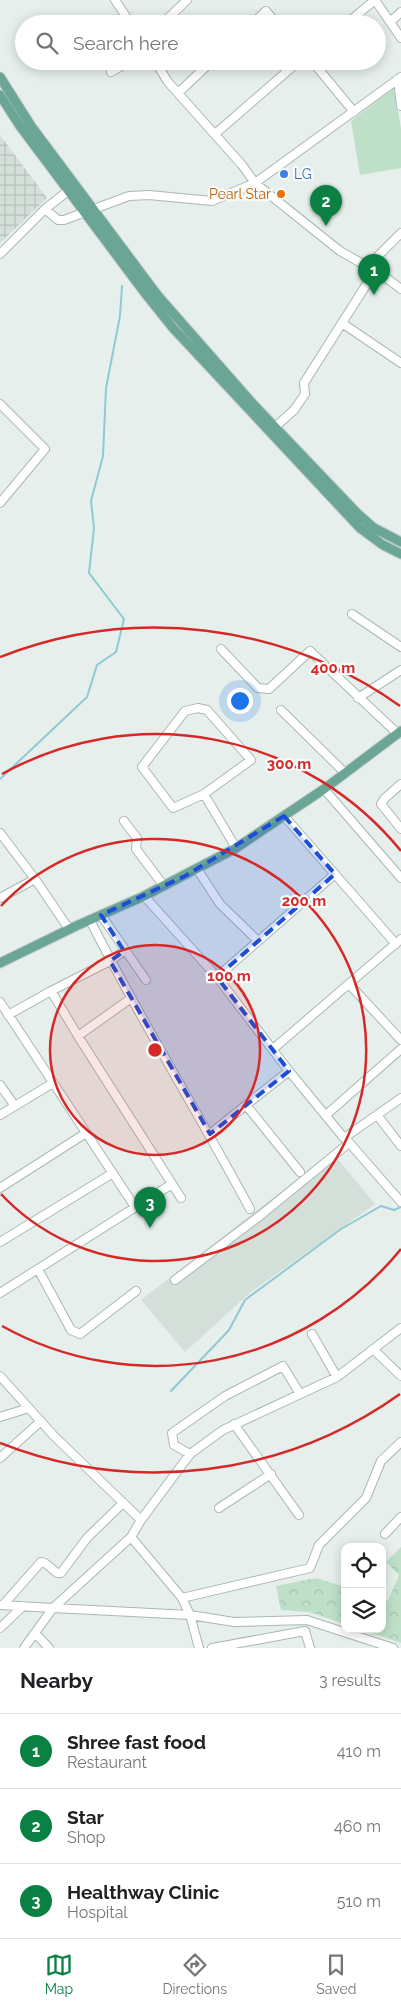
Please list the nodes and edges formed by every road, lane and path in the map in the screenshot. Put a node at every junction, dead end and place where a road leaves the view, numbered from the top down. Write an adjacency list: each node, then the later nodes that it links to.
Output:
1 (116, 0): 5 (street)
2 (187, 0): 6 (street)
3 (375, 0): 7 (street); 8 (street)
4 (401, 12): 10 (street)
5 (124, 15)
6 (171, 15)
7 (357, 15)
8 (385, 15)
9 (386, 16): 10 (street)
10 (390, 22): 11 (street)
11 (401, 38)
12 (114, 70): 17 (street)
13 (161, 70): 20 (street)
14 (202, 70): 20 (street)
15 (289, 70): 24 (street)
16 (319, 70): 23 (street)
17 (110, 72)
18 (0, 77): 28 (main road)
19 (399, 78): 22 (street); 23 (street)
20 (178, 93): 24 (street)
21 (0, 95): 26 (main road)
22 (401, 106)
23 (354, 112): 25 (street)
24 (215, 134): 25 (street)
25 (255, 183): 28 (street); 31 (street)
26 (68, 190): 27 (street); 28 (main road)
27 (45, 209): 28 (street); 30 (street)
28 (90, 211): 36 (main road); 39 (main road)
29 (401, 232): 31 (street)
30 (0, 254)
31 (371, 269): 32 (street); 33 (street)
32 (401, 289)
33 (342, 323): 34 (street); 36 (street)
34 (401, 362)
35 (0, 404): 37 (street)
36 (275, 427): 38 (main road)
37 (0, 502)
38 (401, 542)
39 (401, 554)
40 (352, 614): 41 (street)
41 (401, 647)
42 (222, 649): 44 (street)
43 (401, 670): 44 (street)
44 (358, 698): 46 (street)
45 (281, 710): 47 (street)
46 (399, 732): 47 (main road)
47 (345, 773): 49 (main road)
48 (401, 784): 53 (street)
49 (324, 789): 51 (main road); 58 (street)
50 (204, 794): 50 (street); 55 (street)
51 (284, 816): 55 (main road); 57 (street)
52 (124, 821): 60 (street)
53 (401, 829)
54 (0, 833): 59 (street)
55 (236, 848): 56 (main road)
56 (197, 869): 60 (main road); 66 (street)
57 (335, 874): 66 (street); 67 (street)
58 (401, 878)
59 (35, 879): 62 (street); 65 (street)
60 (164, 886): 61 (main road)
61 (144, 896): 63 (main road); 71 (street)
62 (0, 898)
63 (101, 915): 64 (main road); 68 (street)
64 (90, 920): 65 (main road); 69 (street)
65 (69, 930): 70 (main road)
66 (258, 941): 71 (street)
67 (399, 942): 73 (street)
68 (124, 951): 69 (street); 72 (street)
69 (110, 961): 74 (street); 75 (street)
70 (0, 963)
71 (217, 976): 80 (street)
72 (146, 980)
73 (349, 984): 79 (street); 80 (street)
74 (51, 991): 77 (street); 78 (street)
75 (130, 998): 78 (street); 92 (street)
76 (0, 1002): 77 (street)
77 (8, 1015): 83 (street)
78 (78, 1036): 97 (street)
79 (401, 1040)
80 (273, 1049): 82 (street)
81 (401, 1049): 89 (street)
82 (289, 1071): 86 (street); 89 (street)
83 (53, 1083): 87 (street); 91 (street)
84 (0, 1085): 87 (street)
85 (401, 1098): 90 (street)
86 (246, 1105): 92 (street); 95 (street)
87 (15, 1106): 88 (street)
88 (0, 1115)
89 (326, 1115): 93 (street)
90 (377, 1115): 93 (street); 94 (street)
91 (86, 1133): 96 (street); 98 (street)
92 (210, 1134): 102 (street)
93 (346, 1140): 100 (street); 105 (street)
94 (401, 1146)
95 (300, 1172)
96 (112, 1173): 101 (street); 103 (street)
97 (172, 1184): 99 (street); 101 (street)
98 (0, 1188)
99 (181, 1198)
100 (401, 1202)
101 (135, 1208): 104 (street)
102 (250, 1209)
103 (0, 1242)
104 (38, 1269): 106 (street); 107 (street)
105 (175, 1280)
106 (136, 1291)
107 (0, 1293)
108 (401, 1328): 110 (street)
109 (312, 1334): 113 (street)
110 (373, 1349): 112 (street); 113 (street)
111 (0, 1376): 115 (street)
112 (401, 1376)
113 (336, 1377): 114 (street)
114 (300, 1394): 118 (street); 120 (street)
115 (29, 1408): 116 (street); 117 (street)
116 (0, 1417)
117 (41, 1421): 121 (street); 123 (street)
118 (234, 1424): 120 (street); 122 (street)
119 (401, 1442): 130 (street)
120 (190, 1454): 127 (street)
121 (0, 1458)
122 (271, 1474): 124 (street); 125 (street)
123 (123, 1503): 127 (street); 131 (street)
124 (219, 1508)
125 (299, 1515)
126 (401, 1517): 128 (street)
127 (141, 1520): 129 (street)
128 (385, 1534)
129 (131, 1537): 130 (street); 133 (street)
130 (182, 1598): 134 (street)
131 (2, 1605): 132 (street)
132 (23, 1606): 133 (street); 135 (street)
133 (53, 1608): 134 (street); 136 (street)
134 (190, 1615): 139 (street); 142 (street)
135 (0, 1628)
136 (35, 1633): 137 (street); 138 (street)
137 (24, 1648)
138 (49, 1648)
139 (199, 1648)
140 (212, 1648): 141 (street)
141 (310, 1648)
142 (393, 1648)

